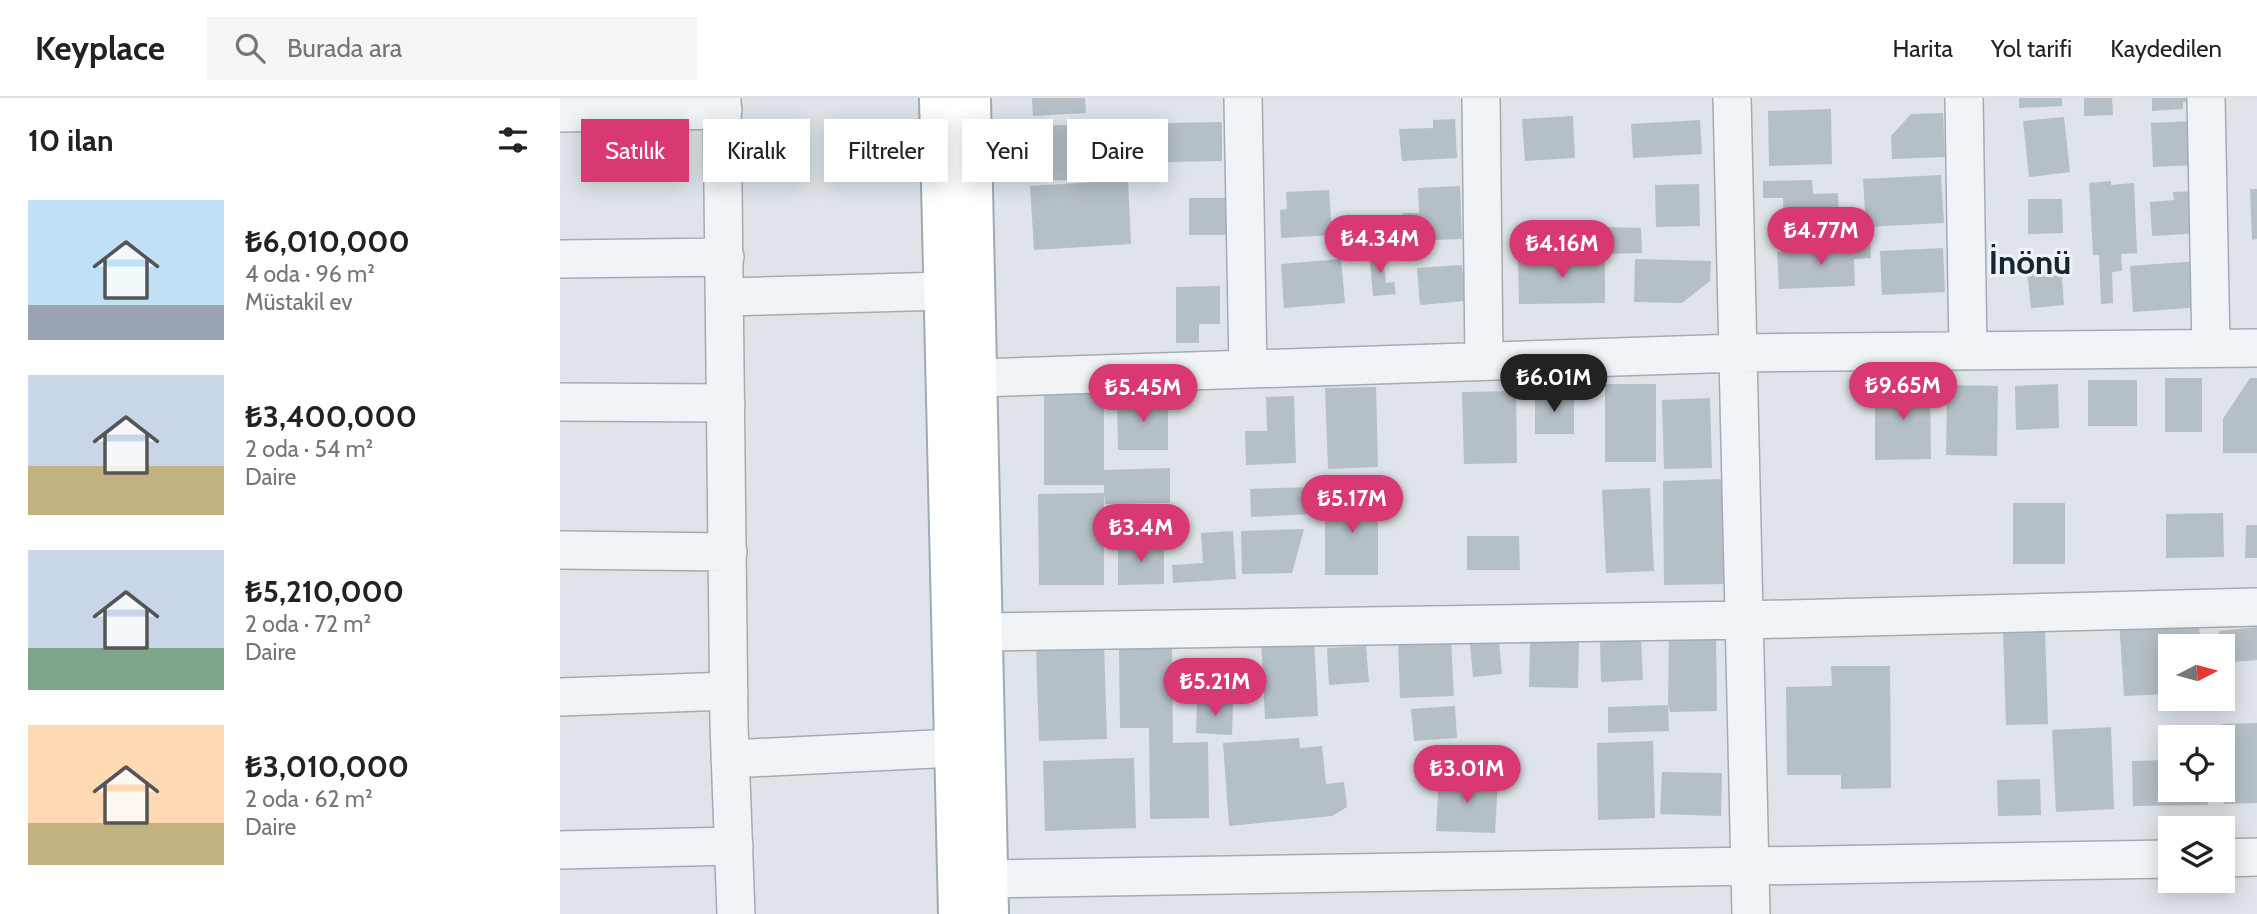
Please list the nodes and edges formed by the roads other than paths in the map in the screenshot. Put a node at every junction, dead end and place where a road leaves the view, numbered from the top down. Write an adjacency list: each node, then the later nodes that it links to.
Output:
1 (939, 98): 12 (main road)
2 (971, 98): 20 (main road)
3 (1243, 98): 19 (street)
4 (1481, 98): 18 (street)
5 (1732, 98): 17 (street)
6 (1964, 98): 16 (street)
7 (2206, 98): 14 (street)
8 (722, 104): 9 (street); 10 (street)
9 (560, 114)
10 (725, 257): 11 (street); 13 (street)
11 (560, 259)
12 (945, 291): 13 (street); 30 (main road)
13 (726, 297): 22 (street)
14 (2211, 348): 15 (street); 16 (street)
15 (2257, 348)
16 (1968, 351): 17 (street)
17 (1738, 353): 18 (street); 26 (street)
18 (1484, 361): 19 (street)
19 (1248, 369): 20 (street)
20 (978, 378): 27 (main road)
21 (560, 402): 22 (street)
22 (726, 403): 24 (street)
23 (560, 550): 24 (street)
24 (728, 552): 28 (street)
25 (2257, 607): 26 (street)
26 (1744, 620): 27 (street); 37 (street)
27 (983, 632): 38 (main road)
28 (729, 691): 29 (street); 31 (street)
29 (560, 697)
30 (954, 748): 31 (street); 40 (main road)
31 (730, 759): 32 (street)
32 (733, 846): 33 (street); 39 (street)
33 (560, 849)
34 (2257, 857): 35 (street)
35 (2235, 858)
36 (2158, 859): 37 (street)
37 (1750, 866): 38 (street); 41 (street)
38 (988, 896)
39 (736, 914)
40 (958, 914)
41 (1751, 914)

